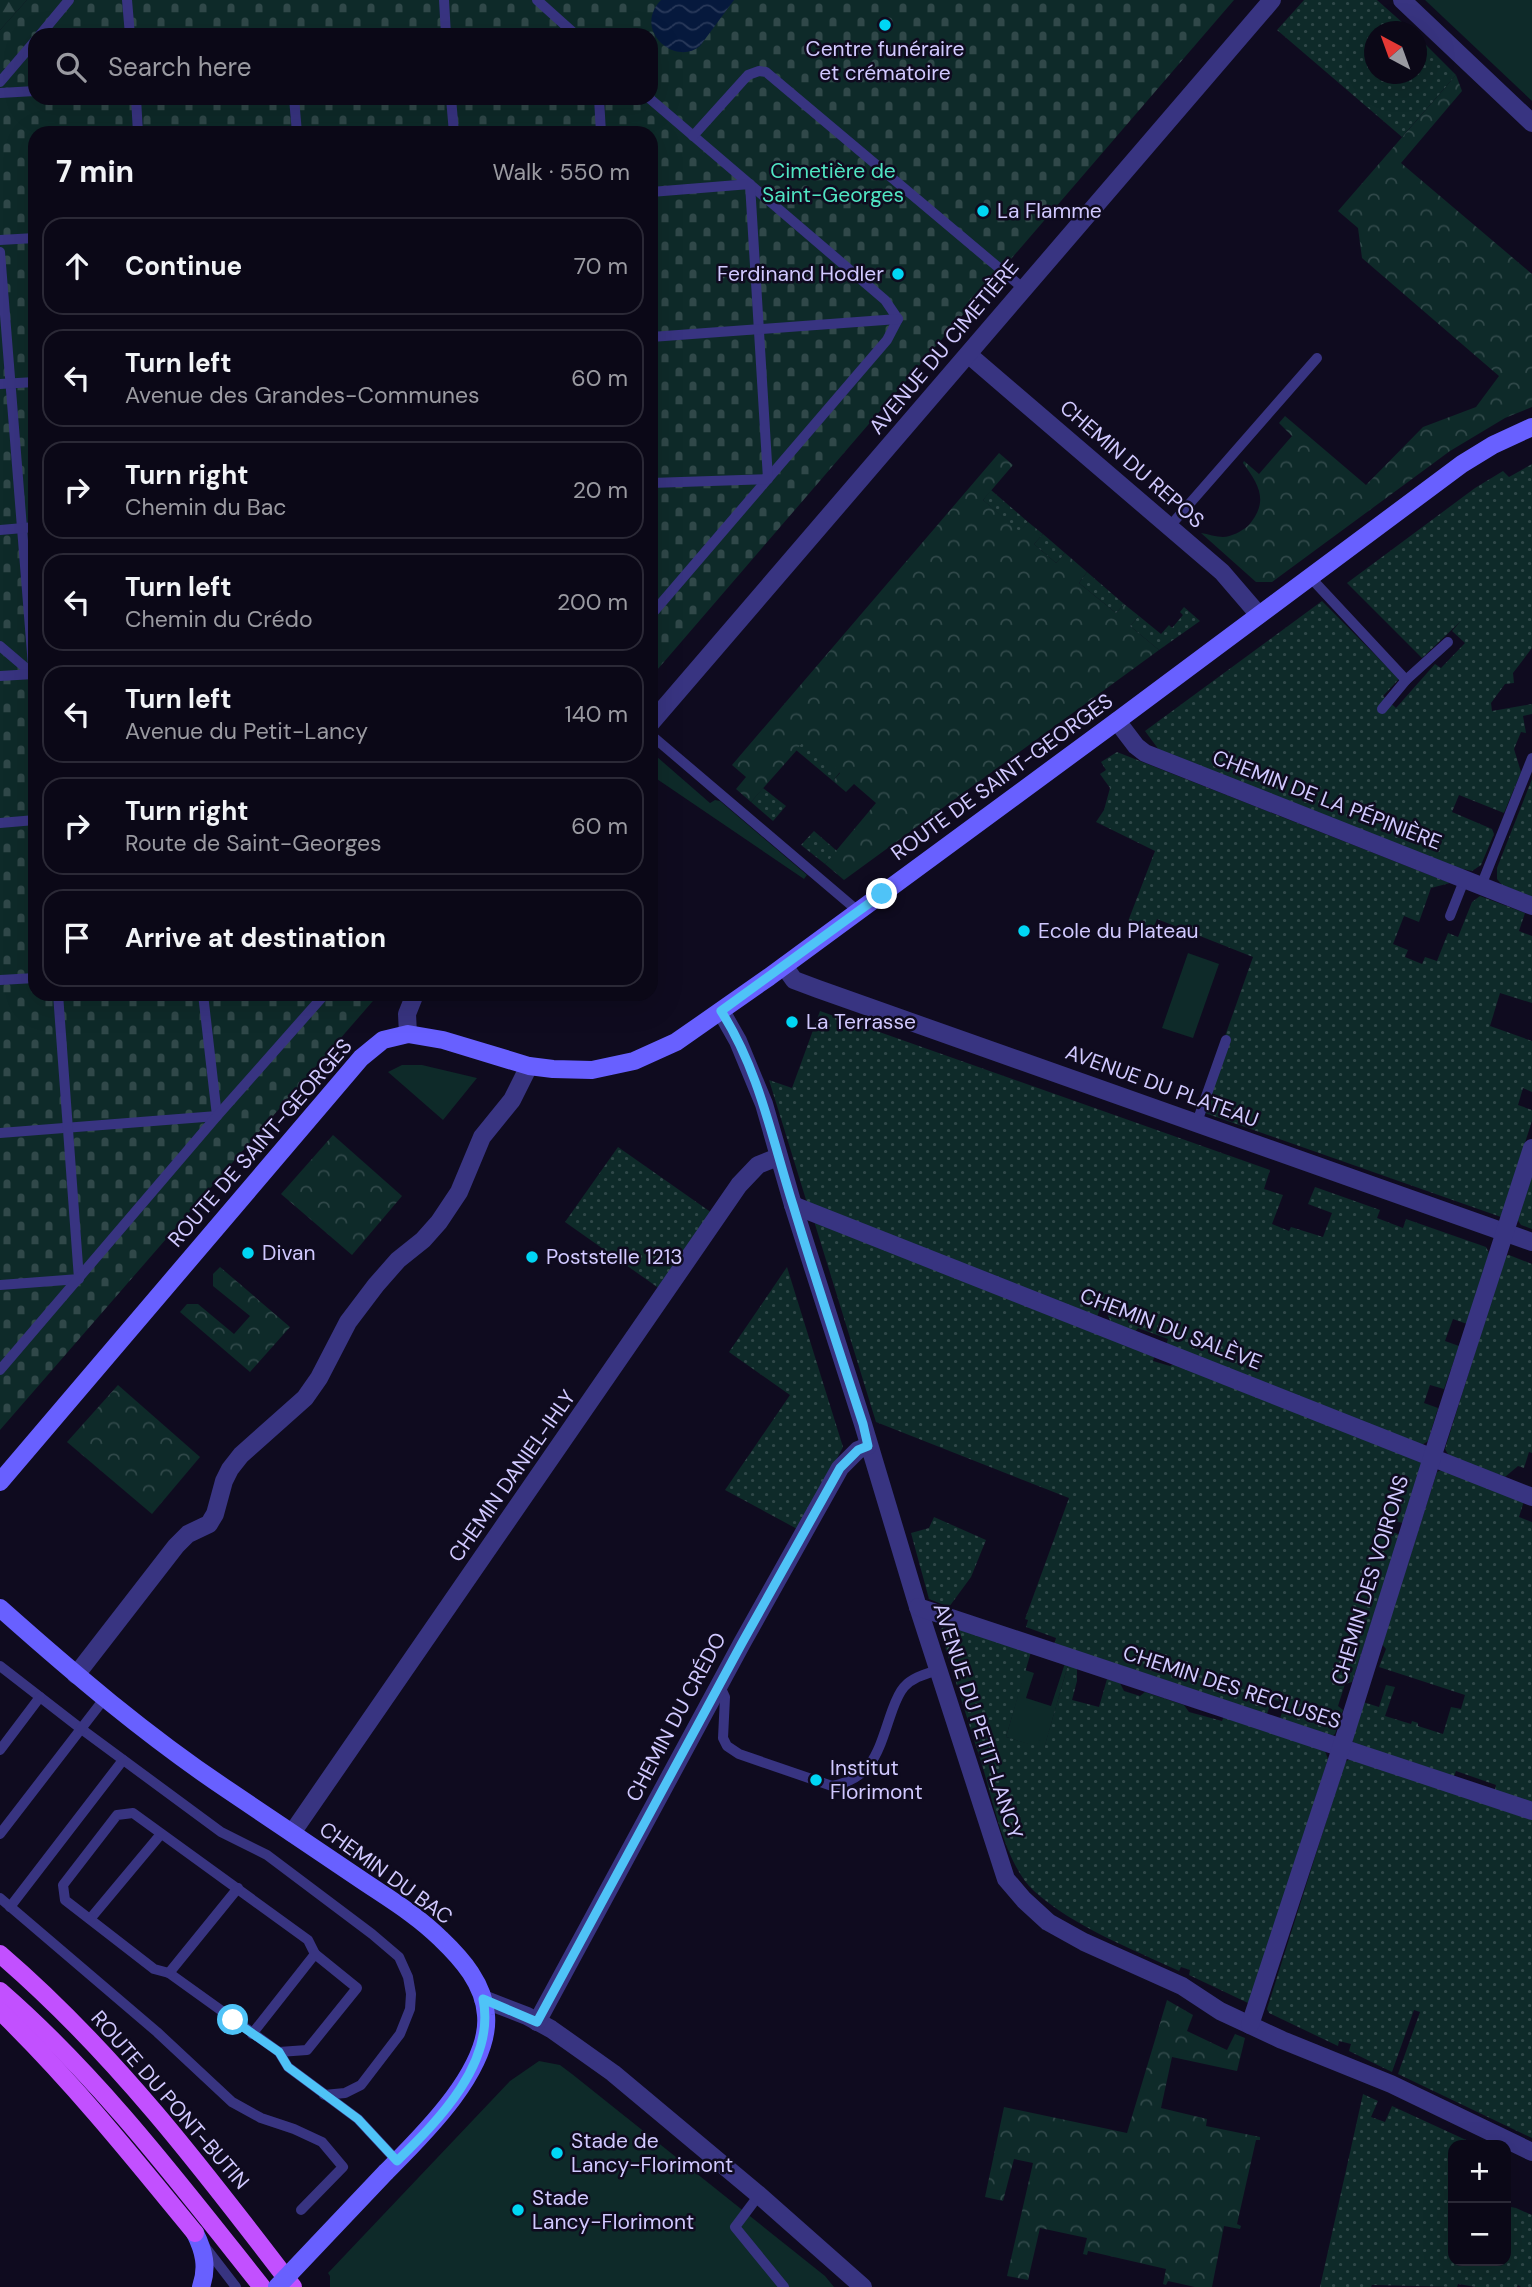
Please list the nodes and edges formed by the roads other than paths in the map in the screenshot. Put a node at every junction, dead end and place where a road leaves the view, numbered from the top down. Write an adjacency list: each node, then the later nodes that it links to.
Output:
1 (69, 0): 7 (lane)
2 (127, 0): 8 (lane)
3 (444, 0): 9 (lane)
4 (537, 0): 10 (lane)
5 (1272, 0): 31 (street, AVENUE DU CIMETIÈRE)
6 (1402, 0): 20 (street)
7 (46, 28)
8 (129, 28)
9 (446, 28)
10 (568, 28)
11 (28, 49): 12 (lane)
12 (0, 82)
13 (28, 91): 14 (lane)
14 (0, 93)
15 (136, 105): 21 (lane)
16 (295, 105): 22 (lane)
17 (452, 105): 23 (lane)
18 (599, 105): 24 (lane)
19 (657, 105): 25 (lane)
20 (1532, 123)
21 (138, 126)
22 (296, 126)
23 (453, 126)
24 (601, 126)
25 (693, 136): 26 (lane); 31 (lane)
26 (750, 184): 27 (lane); 32 (lane); 33 (lane)
27 (658, 191)
28 (28, 238): 29 (lane)
29 (0, 240)
30 (0, 252): 38 (lane)
31 (1024, 289): 35 (street, AVENUE DU CIMETIÈRE)
32 (898, 319): 33 (lane); 40 (lane)
33 (759, 328): 34 (lane); 40 (lane)
34 (658, 336)
35 (969, 355): 42 (street, CHEMIN DU REPOS); 57 (street, AVENUE DU CIMETIÈRE)
36 (1317, 358): 42 (lane)
37 (28, 382): 38 (lane)
38 (5, 384): 43 (lane)
39 (1532, 427): 46 (street, ROUTE DE SAINT-GEORGES)
40 (768, 479): 41 (lane); 48 (lane)
41 (658, 483)
42 (1170, 526): 49 (street, CHEMIN DU REPOS)
43 (22, 528): 44 (lane); 45 (lane); 47 (lane)
44 (28, 528)
45 (0, 530)
46 (1310, 577): 49 (street, ROUTE DE SAINT-GEORGES); 55 (lane)
47 (28, 596)
48 (658, 607)
49 (1259, 615): 58 (street, ROUTE DE SAINT-GEORGES)
50 (1448, 642): 55 (lane)
51 (0, 646): 52 (lane)
52 (28, 669)
53 (28, 675): 54 (lane)
54 (0, 676)
55 (1406, 680): 56 (lane)
56 (1382, 709)
57 (658, 715)
58 (1116, 721): 63 (street, CHEMIN DE LA PÉPINIÈRE); 65 (street, ROUTE DE SAINT-GEORGES)
59 (658, 741): 65 (lane)
60 (1532, 758): 63 (lane)
61 (28, 821): 62 (lane)
62 (0, 823)
63 (1473, 882): 64 (street, CHEMIN DE LA PÉPINIÈRE); 66 (lane)
64 (1532, 906)
65 (858, 911): 67 (street, ROUTE DE SAINT-GEORGES)
66 (1450, 916)
67 (784, 965): 74 (street, ROUTE DE SAINT-GEORGES); 79 (street, AVENUE DU PLATEAU)
68 (28, 978): 69 (lane)
69 (0, 980)
70 (58, 1001): 80 (lane)
71 (204, 1001): 78 (lane)
72 (319, 1001): 78 (lane)
73 (410, 1001): 75 (street)
74 (721, 1011): 77 (street, ROUTE DE SAINT-GEORGES); 83 (street, AVENUE DU PETIT-LANCY)
75 (408, 1034): 77 (street, ROUTE DE SAINT-GEORGES); 92 (street, ROUTE DE SAINT-GEORGES)
76 (1226, 1040): 79 (lane)
77 (529, 1066): 98 (street)
78 (217, 1116): 80 (lane); 87 (lane)
79 (1197, 1122): 85 (street, AVENUE DU PLATEAU)
80 (66, 1128): 81 (lane); 87 (lane)
81 (0, 1133)
82 (1532, 1148): 85 (street, CHEMIN DES VOIRONS)
83 (778, 1157): 84 (street, AVENUE DU PETIT-LANCY); 107 (street, CHEMIN DANIEL-IHLY)
84 (793, 1205): 90 (street, AVENUE DU PETIT-LANCY); 91 (street, CHEMIN DU SALÈVE)
85 (1505, 1232): 86 (street, AVENUE DU PLATEAU); 91 (street, CHEMIN DES VOIRONS)
86 (1532, 1242)
87 (79, 1279): 88 (lane); 89 (lane)
88 (0, 1285)
89 (0, 1370)
90 (868, 1446): 94 (street, AVENUE DU PETIT-LANCY); 99 (street, CHEMIN DU CRÉDO)
91 (1433, 1456): 93 (street, CHEMIN DU SALÈVE); 103 (street, CHEMIN DES VOIRONS)
92 (0, 1482)
93 (1532, 1496)
94 (918, 1607): 97 (street, AVENUE DU PETIT-LANCY); 103 (street, CHEMIN DES RECLUSES)
95 (0, 1608): 98 (street, CHEMIN DU BAC)
96 (0, 1666): 100 (lane)
97 (938, 1670): 99 (lane); 121 (street, AVENUE DU PETIT-LANCY)
98 (76, 1675): 101 (street, CHEMIN DU BAC)
99 (719, 1684): 120 (street, CHEMIN DU CRÉDO)
100 (40, 1697): 102 (lane); 104 (lane)
101 (104, 1699): 102 (lane); 107 (street, CHEMIN DU BAC)
102 (80, 1728): 105 (lane); 108 (lane)
103 (1342, 1747): 106 (street, CHEMIN DES RECLUSES); 121 (street, CHEMIN DES VOIRONS)
104 (0, 1750)
105 (123, 1760): 112 (lane); 124 (lane)
106 (1532, 1811)
107 (292, 1833): 118 (street, CHEMIN DU BAC)
108 (0, 1834)
109 (161, 1834): 110 (lane); 113 (lane); 113 (lane)
110 (238, 1888): 115 (lane); 116 (lane)
111 (0, 1898): 112 (lane)
112 (10, 1907): 128 (lane)
113 (90, 1919): 116 (lane)
114 (0, 1954): 134 (main road, ROUTE DU PONT-BUTIN)
115 (315, 1954): 122 (lane); 123 (lane)
116 (169, 1972): 122 (lane)
117 (0, 1991): 132 (main road)
118 (483, 1999): 120 (street); 126 (street)
119 (0, 2011): 129 (main road)
120 (537, 2022): 127 (street)
121 (1250, 2025): 125 (street, AVENUE DU PETIT-LANCY)
122 (252, 2034): 123 (lane)
123 (279, 2052): 124 (lane)
124 (321, 2092): 126 (lane)
125 (1532, 2152)
126 (392, 2166): 133 (street, bridge)
127 (759, 2195): 135 (lane); 136 (street)
128 (301, 2210)
129 (195, 2233): 130 (street); 131 (lane)
130 (201, 2287)
131 (236, 2287)
132 (262, 2287)
133 (277, 2287)
134 (293, 2287)
135 (785, 2287)
136 (863, 2287)

